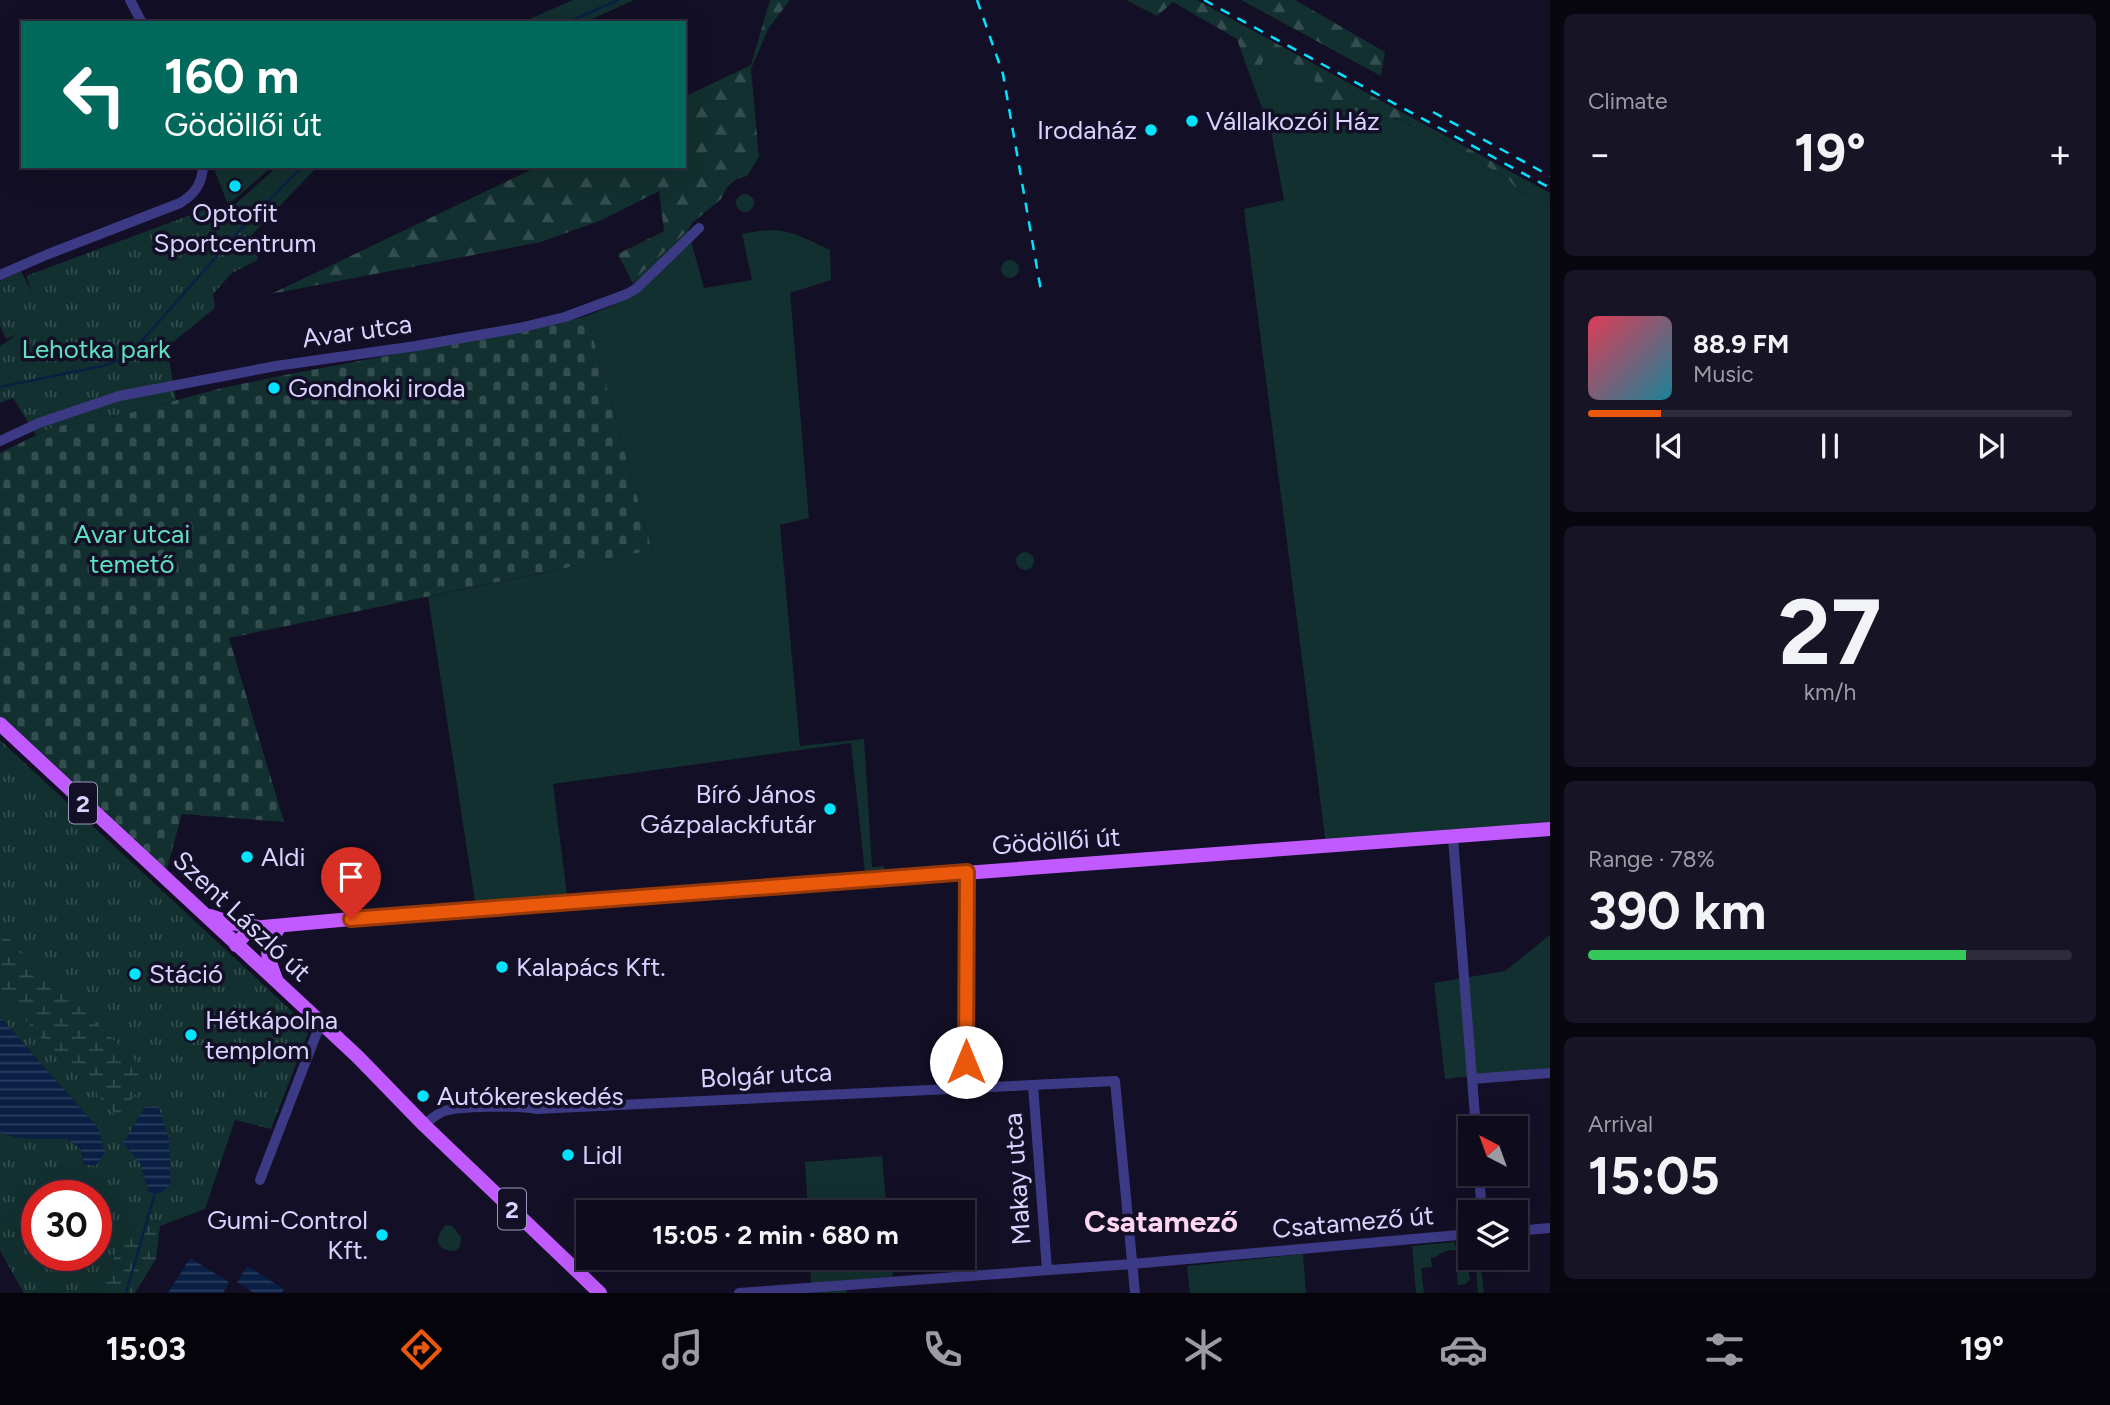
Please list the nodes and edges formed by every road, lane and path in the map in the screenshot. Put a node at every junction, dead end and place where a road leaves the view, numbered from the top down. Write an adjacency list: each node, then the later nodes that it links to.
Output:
1 (130, 0): 2 (street)
2 (141, 21)
3 (203, 168): 5 (street)
4 (699, 228): 6 (street, Avar utca)
5 (0, 275)
6 (0, 441)
7 (0, 724): 11 (main road, Szent László út / 2)
8 (1550, 829): 9 (main road, Gödöllői út)
9 (1453, 838): 10 (main road, Gödöllői út); 18 (street)
10 (967, 872): 12 (main road, Gödöllői út); 20 (street)
11 (204, 914): 13 (main road, Gödöllői út); 14 (main road, Szent László út / 2)
12 (280, 926): 13 (main road, Gödöllői út); 15 (main road)
13 (263, 927): 14 (main road)
14 (236, 945): 15 (main road, Szent László út / 2)
15 (276, 981): 16 (main road, Szent László út / 2)
16 (321, 1021): 22 (main road, Szent László út / 2); 23 (street)
17 (1550, 1073): 18 (street)
18 (1472, 1079): 21 (street)
19 (1033, 1085): 20 (street, Bolgár utca); 27 (street, Bolgár utca); 28 (street, Makay utca)
20 (966, 1088): 22 (street, Bolgár utca)
21 (1475, 1116)
22 (424, 1125): 29 (main road, Szent László út / 2)
23 (260, 1180)
24 (1550, 1228): 25 (street)
25 (1528, 1230)
26 (1458, 1235): 27 (street, Csatamező út)
27 (1132, 1264): 28 (street, Csatamező út); 31 (street)
28 (1047, 1270): 30 (street, Csatamező út)
29 (600, 1293)
30 (738, 1293)
31 (1135, 1293)

